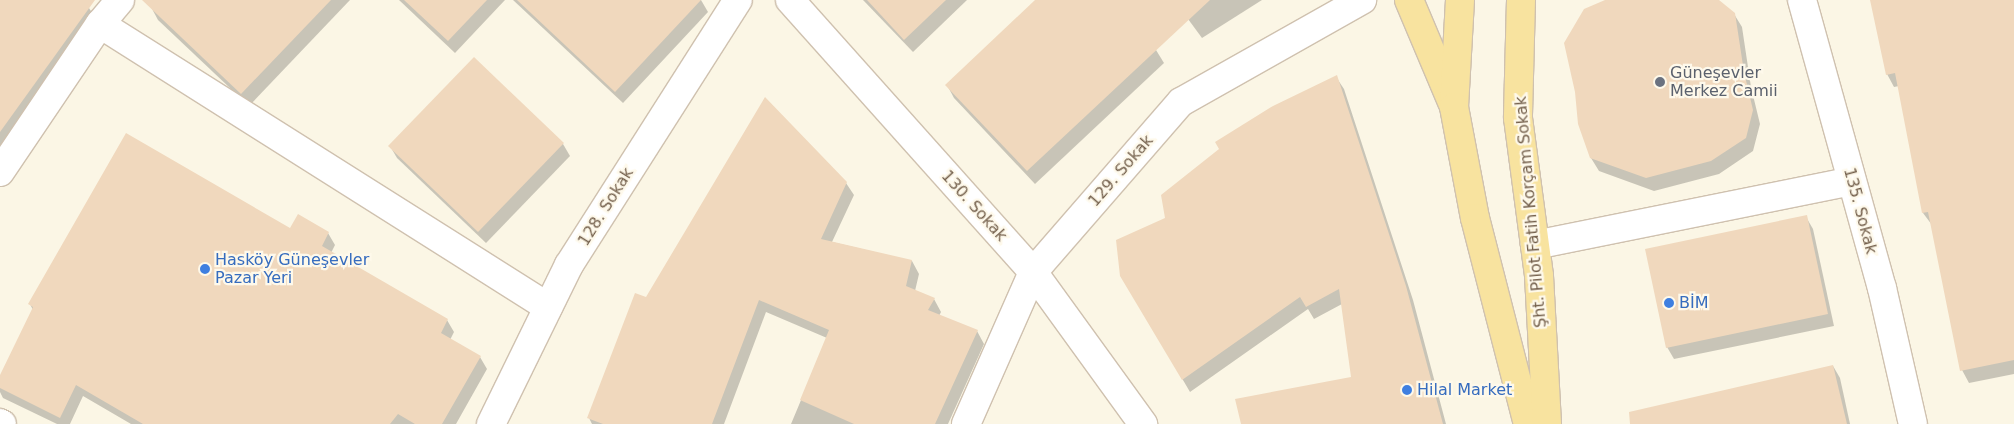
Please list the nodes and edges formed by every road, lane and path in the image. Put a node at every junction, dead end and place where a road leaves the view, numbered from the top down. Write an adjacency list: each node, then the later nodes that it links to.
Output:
1 (120, 0): 9 (street)
2 (738, 0): 15 (street, 128. Sokak)
3 (790, 0): 14 (street, 130. Sokak)
4 (1362, 0): 14 (street, 129. Sokak)
5 (1408, 0): 10 (main road)
6 (1460, 0): 10 (main road)
7 (1522, 0): 13 (main road, Şht. Pilot Fatih Korçam Sokak)
8 (1802, 0): 12 (street, 135. Sokak)
9 (100, 24): 11 (street); 15 (street)
10 (1454, 107): 19 (main road)
11 (0, 172)
12 (1852, 181): 13 (street); 21 (street, 135. Sokak)
13 (1535, 245): 20 (main road, Şht. Pilot Fatih Korçam Sokak)
14 (1033, 272): 17 (street, 129. Sokak); 18 (street, 130. Sokak)
15 (548, 307): 16 (street, 128. Sokak)
16 (491, 424)
17 (966, 424)
18 (1143, 424)
19 (1528, 424)
20 (1548, 424)
21 (1913, 424)

